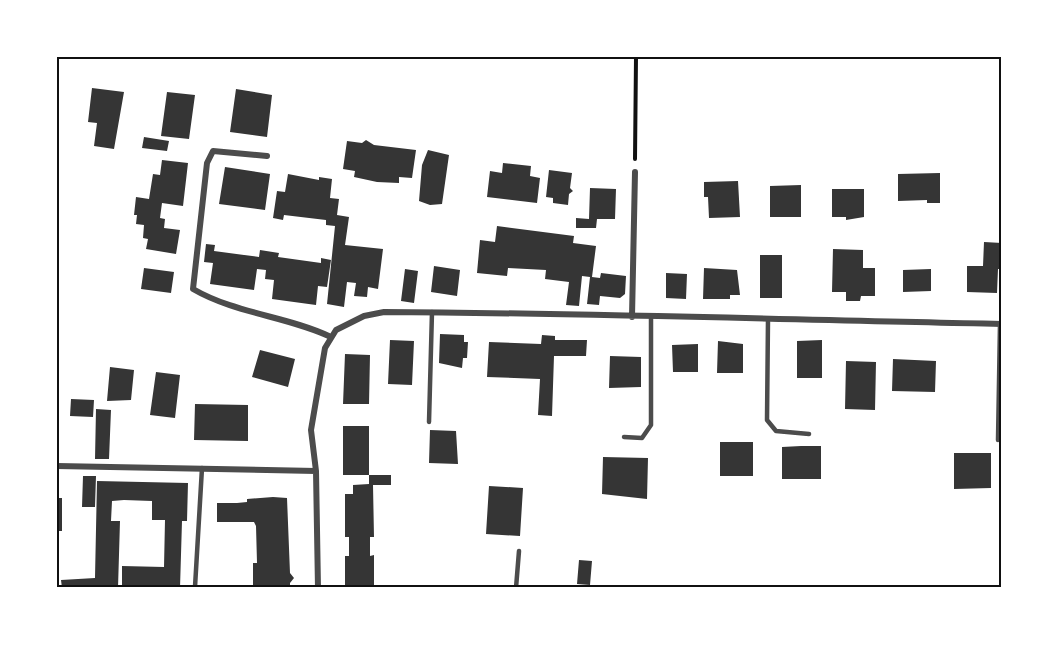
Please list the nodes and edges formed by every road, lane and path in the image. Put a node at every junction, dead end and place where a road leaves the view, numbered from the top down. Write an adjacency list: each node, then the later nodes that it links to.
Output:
1 (636, 57): 3 (path)
2 (267, 156): 9 (street)
3 (635, 172): 5 (street)
4 (432, 312): 5 (street); 9 (street); 10 (lane)
5 (632, 317): 6 (street)
6 (651, 318): 7 (street); 12 (lane)
7 (768, 319): 8 (street); 11 (lane)
8 (1001, 324): 13 (lane)
9 (331, 337): 16 (street)
10 (429, 422)
11 (809, 434)
12 (624, 437)
13 (998, 440)
14 (57, 466): 15 (street)
15 (202, 468): 16 (street); 18 (lane)
16 (316, 471): 19 (street)
17 (519, 551): 20 (lane)
18 (195, 587)
19 (318, 588)
20 (516, 588)

